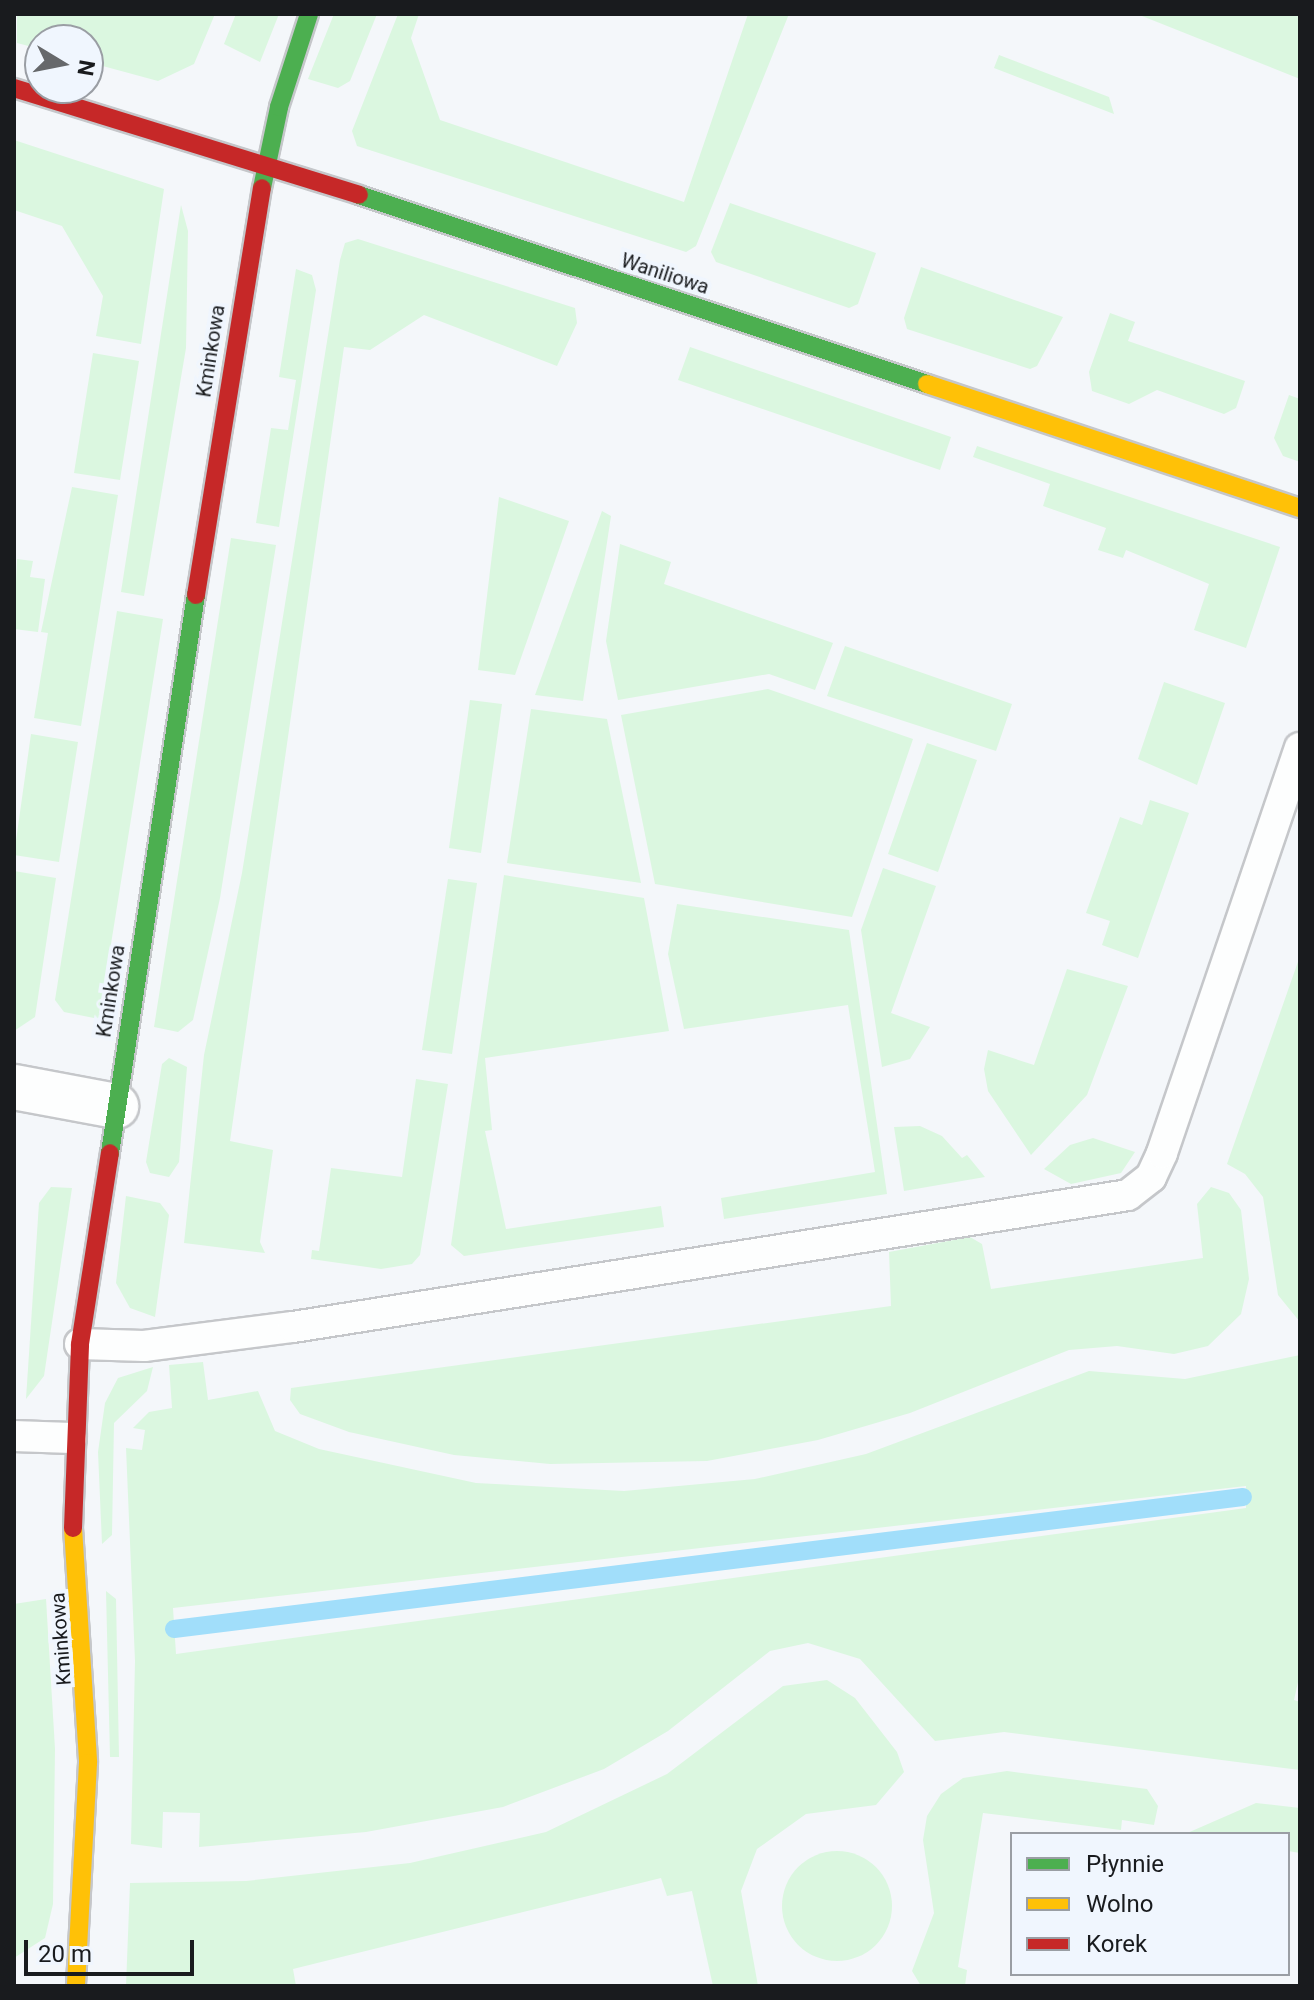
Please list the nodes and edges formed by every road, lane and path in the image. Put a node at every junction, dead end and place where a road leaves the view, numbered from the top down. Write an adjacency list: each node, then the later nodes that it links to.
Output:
1 (309, 14): 3 (street, Kminkowa)
2 (14, 88): 3 (street, Waniliowa)
3 (265, 164): 4 (street, Waniliowa); 8 (street, Kminkowa)
4 (1300, 508)
5 (1300, 748): 6 (lane)
6 (1294, 784): 9 (lane)
7 (14, 1087): 8 (street)
8 (116, 1106): 9 (street, Kminkowa)
9 (80, 1344): 11 (street, Kminkowa)
10 (14, 1436): 11 (lane)
11 (71, 1438): 12 (street, Kminkowa)
12 (76, 1986)

